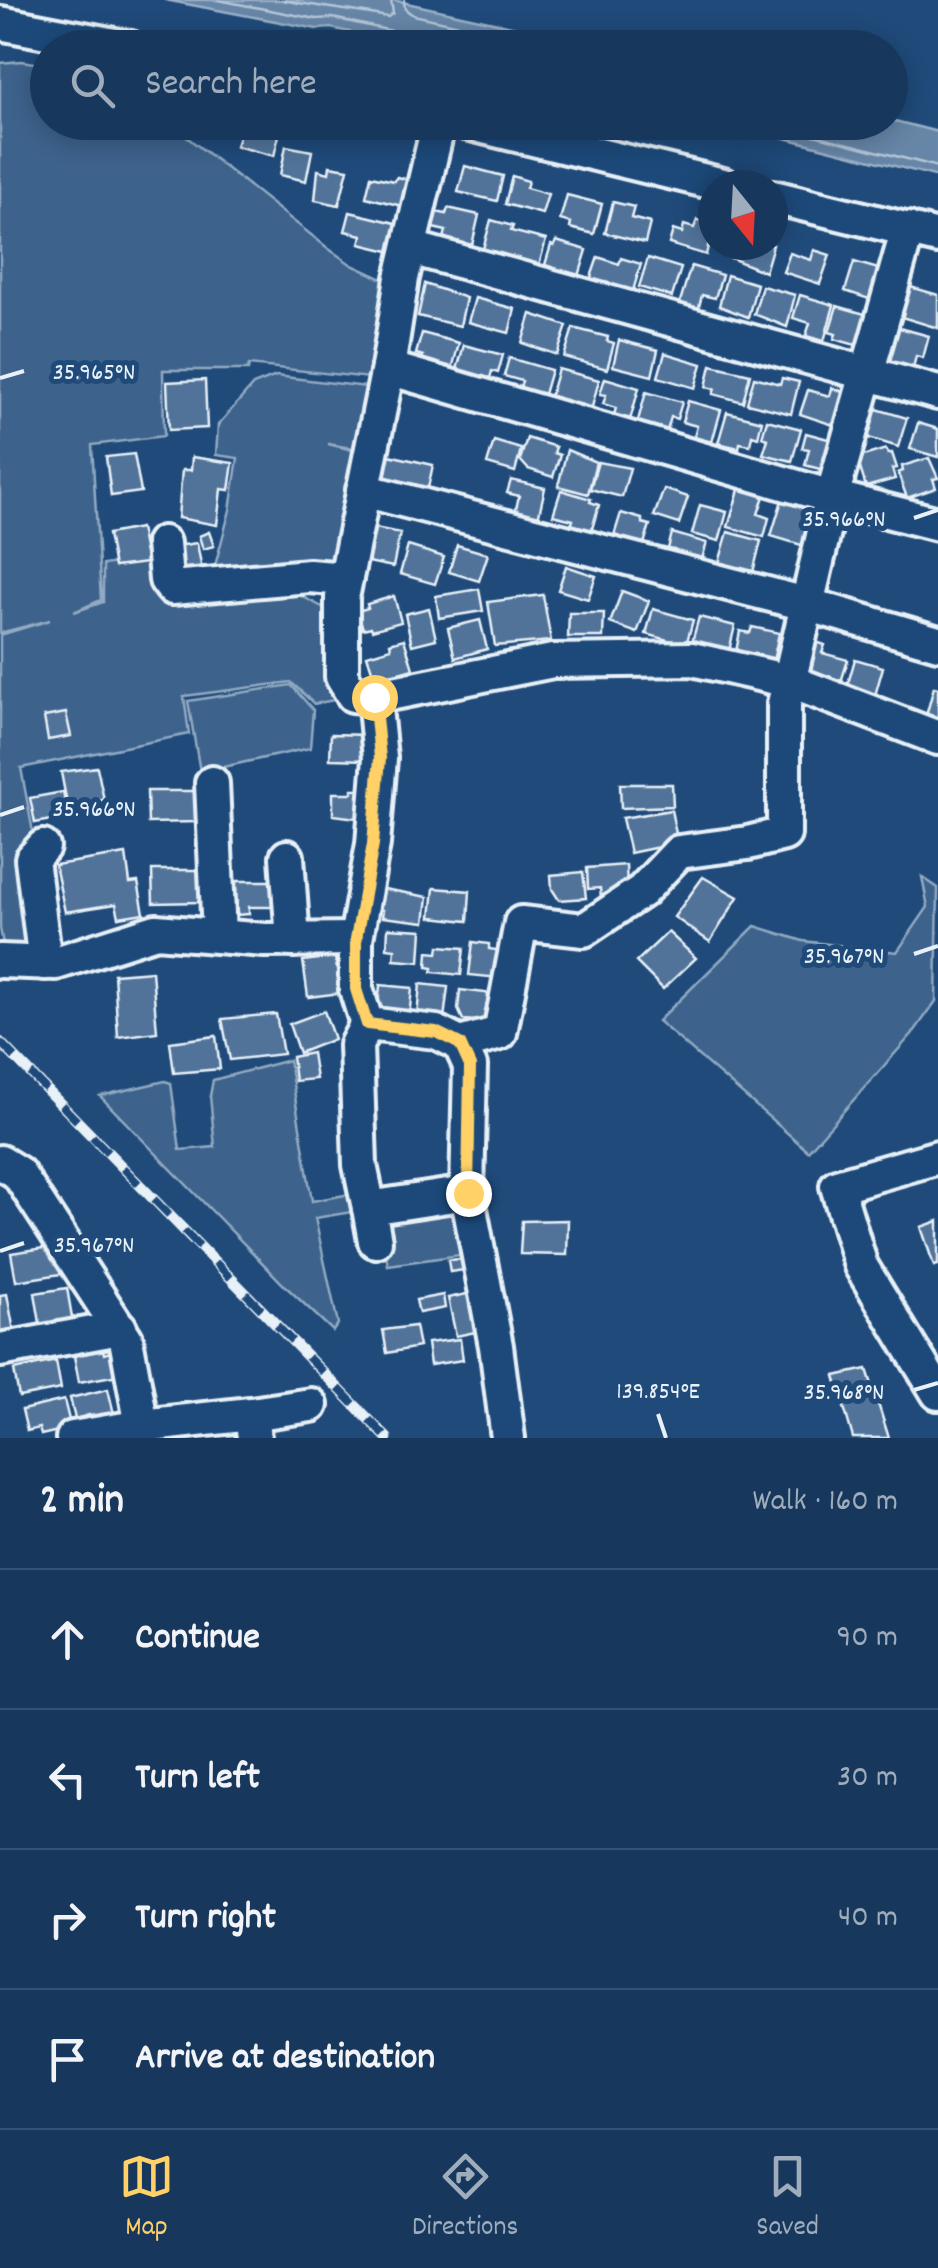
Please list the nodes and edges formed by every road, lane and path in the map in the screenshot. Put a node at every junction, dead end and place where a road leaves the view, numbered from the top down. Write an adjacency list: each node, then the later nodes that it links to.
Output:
1 (0, 22): 2 (street)
2 (40, 30)
3 (435, 140): 8 (street)
4 (538, 140): 5 (street)
5 (698, 179)
6 (788, 201): 7 (street)
7 (923, 233): 10 (street)
8 (411, 248): 9 (street); 10 (street)
9 (388, 368): 12 (street); 13 (street)
10 (867, 374): 11 (street); 13 (street)
11 (938, 393)
12 (363, 490): 16 (street); 17 (street)
13 (832, 497): 14 (street); 17 (street)
14 (938, 524)
15 (163, 543): 16 (street)
16 (346, 579): 20 (street)
17 (806, 604): 18 (street); 19 (street)
18 (938, 643)
19 (789, 682): 20 (street); 21 (street); 31 (street)
20 (374, 697): 26 (street)
21 (938, 738)
22 (212, 782): 25 (street)
23 (43, 847): 29 (street)
24 (287, 857): 27 (street)
25 (219, 936): 27 (street); 29 (street)
26 (356, 939): 27 (street); 30 (street)
27 (293, 940)
28 (0, 961): 29 (street)
29 (44, 962)
30 (367, 1024): 31 (street); 35 (street)
31 (460, 1044): 34 (street)
32 (938, 1157): 39 (street)
33 (0, 1162): 37 (street)
34 (468, 1193): 35 (street); 44 (street)
35 (369, 1208): 36 (street)
36 (375, 1241)
37 (120, 1328): 38 (street); 41 (street)
38 (0, 1350)
39 (938, 1392)
40 (310, 1406): 42 (street)
41 (142, 1426): 42 (street); 43 (street)
42 (252, 1426)
43 (73, 1438)
44 (508, 1438)

